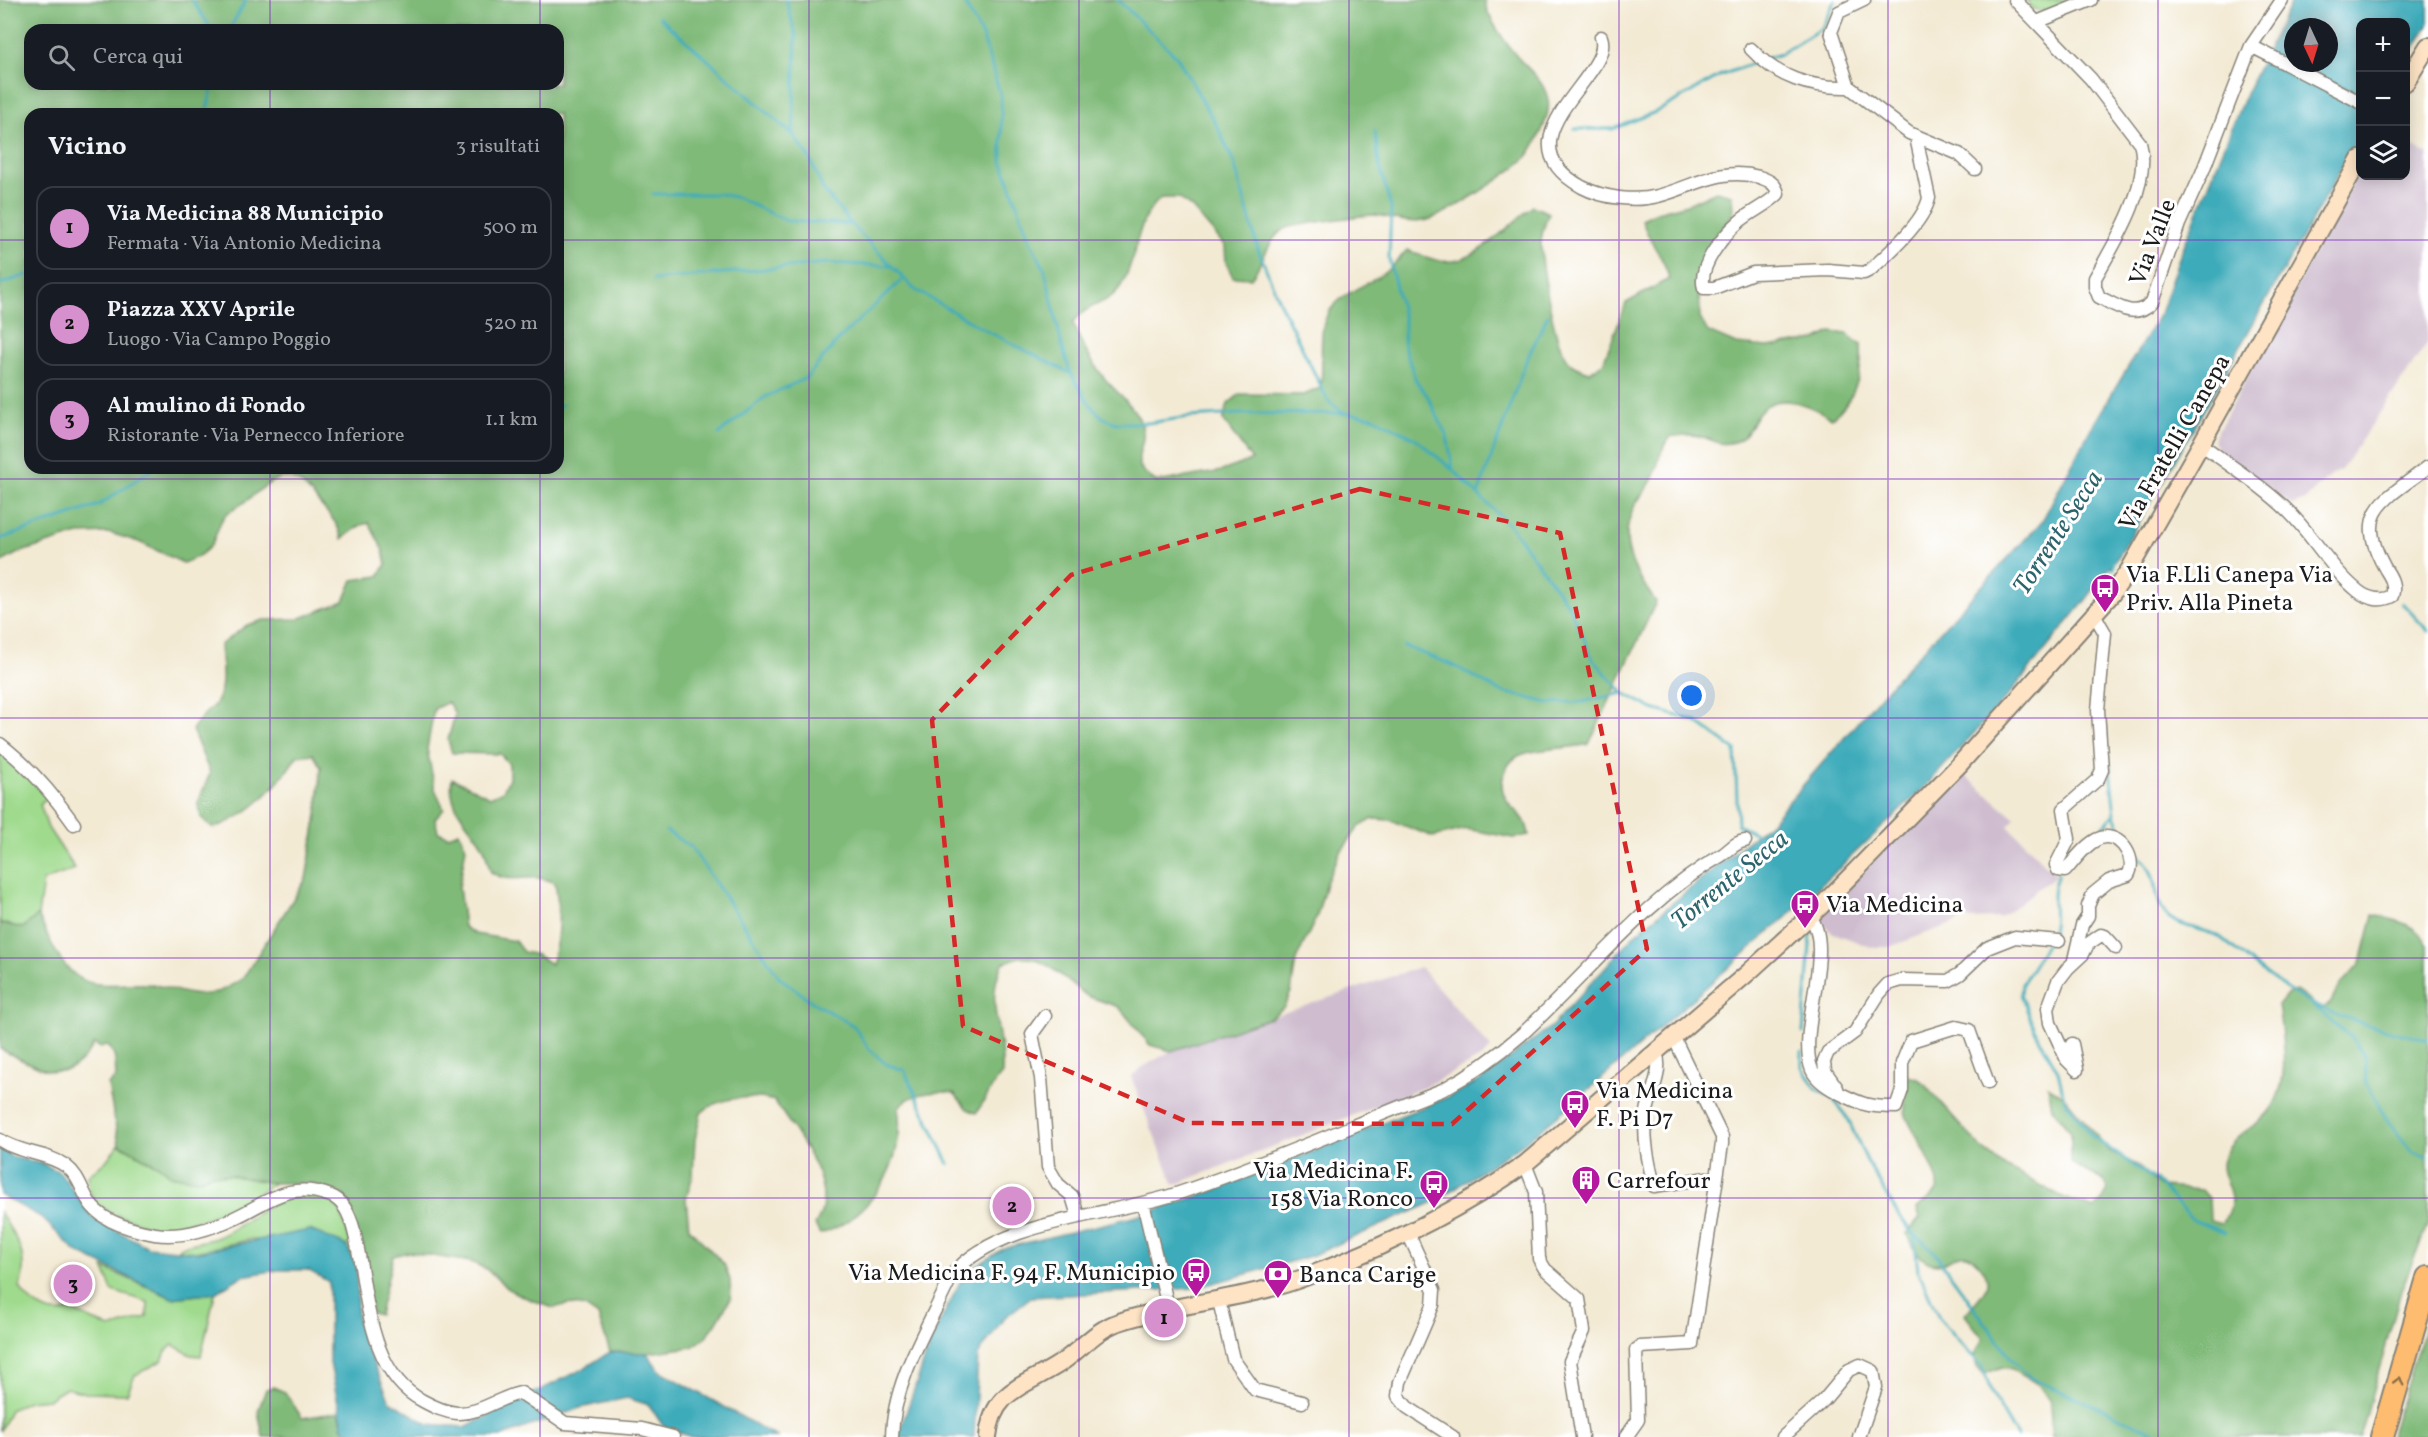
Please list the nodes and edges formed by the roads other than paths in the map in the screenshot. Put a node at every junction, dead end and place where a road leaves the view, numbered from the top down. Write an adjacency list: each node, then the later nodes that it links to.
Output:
1 (1864, 0): 11 (street)
2 (2015, 0): 5 (street, Via Valle)
3 (2091, 0): 5 (street)
4 (2282, 0): 8 (street)
5 (2037, 22): 8 (street, Via Valle)
6 (1601, 37): 13 (street)
7 (2428, 46): 10 (main road)
8 (2256, 48): 12 (street)
9 (1751, 49): 11 (street)
10 (2410, 75)
11 (1849, 87): 13 (street)
12 (2356, 99)
13 (1916, 137): 15 (street)
14 (2356, 168): 16 (main road, Via Fratelli Canepa)
15 (1975, 169)
16 (2201, 444): 17 (street); 18 (main road, Via Fratelli Canepa)
17 (2428, 467)
18 (2094, 614): 22 (main road, Via Fratelli Canepa); 25 (street)
19 (0, 744): 20 (street)
20 (74, 824)
21 (1745, 841): 35 (street)
22 (1815, 911): 27 (main road, Via Fratelli Canepa); 31 (street)
23 (2060, 941): 31 (street)
24 (2116, 948): 25 (street)
25 (2074, 960): 28 (street)
26 (1045, 1016): 36 (street)
27 (1674, 1038): 29 (main road, Via Fratelli Canepa); 47 (street)
28 (2072, 1044)
29 (1656, 1053): 33 (main road, Via Fratelli Canepa); 34 (street)
30 (1988, 1083): 31 (street)
31 (1844, 1096)
32 (0, 1140): 43 (street)
33 (1526, 1164): 37 (main road, Via Fratelli Canepa); 46 (street)
34 (1707, 1178)
35 (1143, 1206): 36 (street); 40 (street)
36 (1078, 1216): 42 (street)
37 (1408, 1233): 39 (main road, Via Fratelli Canepa); 45 (street)
38 (2428, 1278): 50 (highway, one-way to 38)
39 (1219, 1301): 40 (main road, Via Fratelli Canepa); 41 (street)
40 (1167, 1304): 44 (main road, Via Fratelli Canepa)
41 (1302, 1402)
42 (892, 1432)
43 (673, 1437)
44 (988, 1437)
45 (1454, 1437)
46 (1582, 1437)
47 (1626, 1437)
48 (1783, 1437): 49 (street)
49 (1859, 1437)
50 (2382, 1437)

